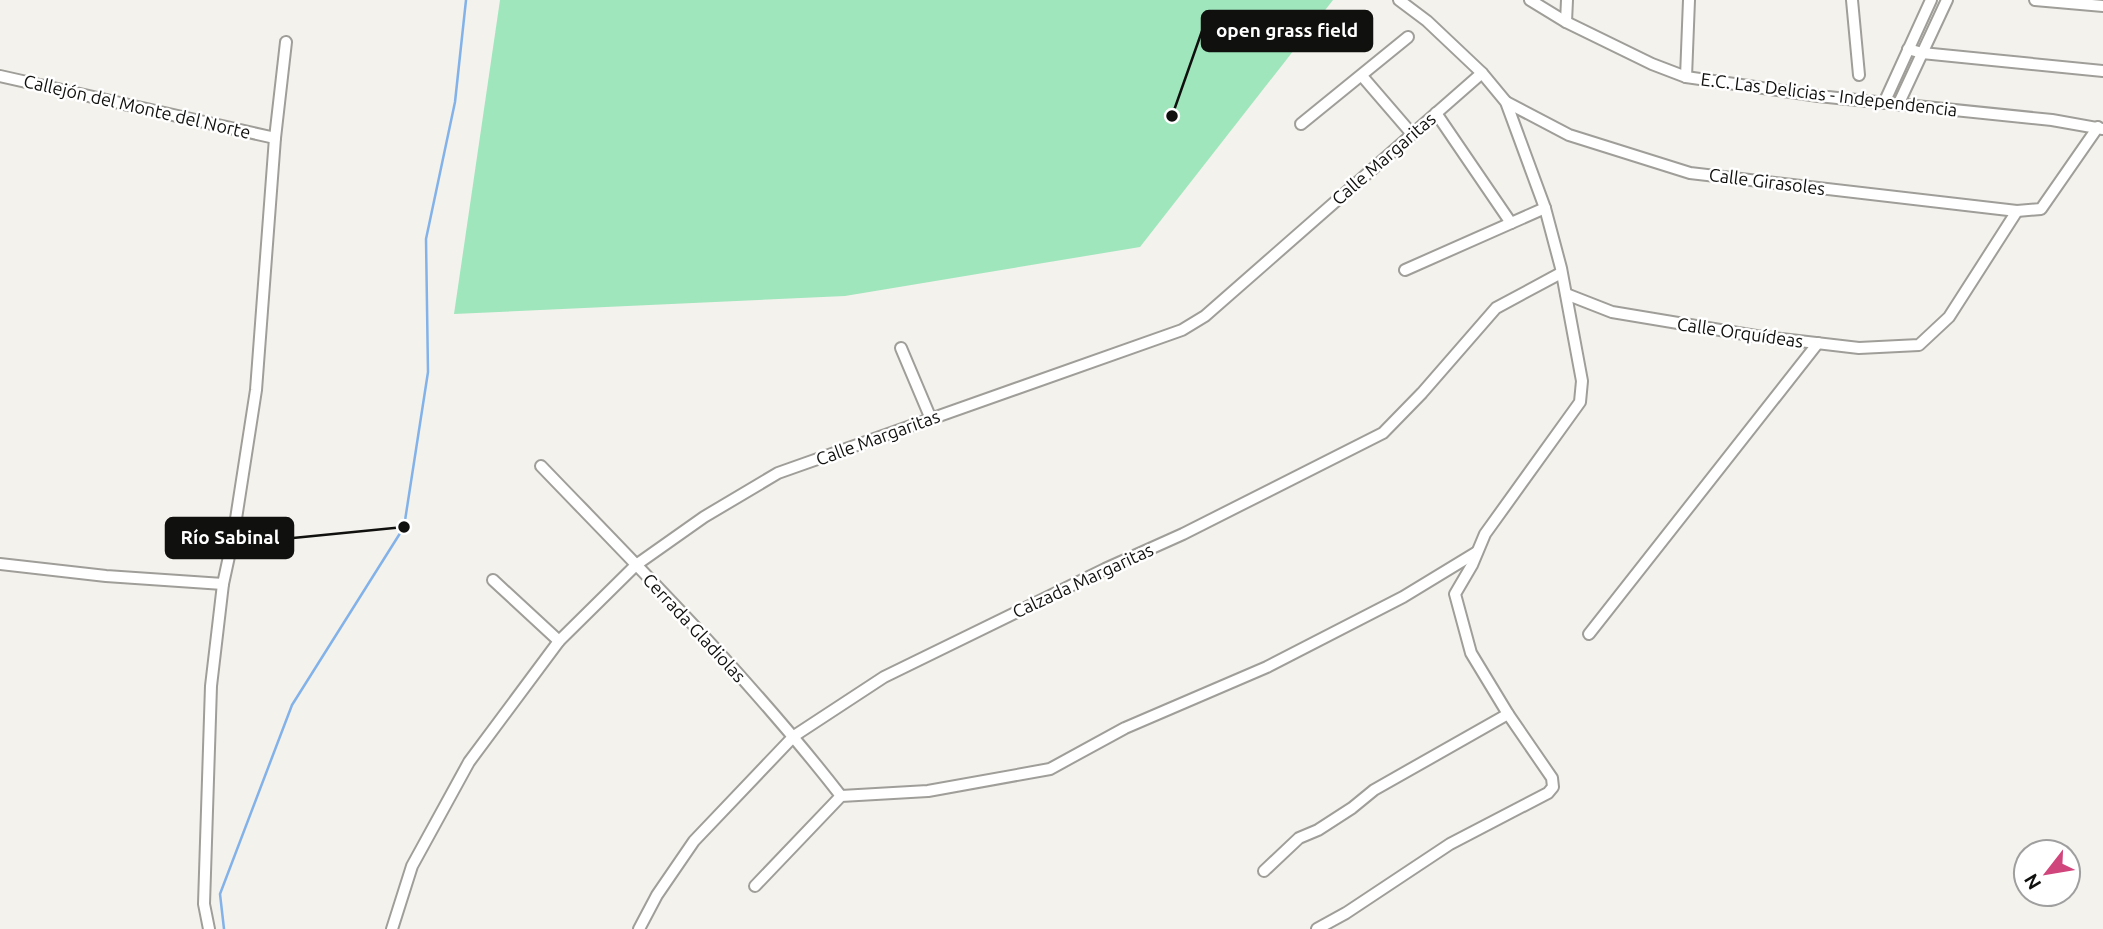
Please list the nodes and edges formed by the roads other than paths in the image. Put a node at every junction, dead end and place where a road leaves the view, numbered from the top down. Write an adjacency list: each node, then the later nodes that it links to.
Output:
1 (1399, 0): 16 (street)
2 (1530, 0): 10 (street, E.C. Las Delicias - Independencia)
3 (1567, 0): 10 (street)
4 (1689, 0): 20 (street)
5 (1852, 0): 17 (street)
6 (1930, 0): 13 (street)
7 (1947, 0): 14 (street)
8 (2035, 0): 9 (street)
9 (2103, 6)
10 (1566, 22): 20 (street, E.C. Las Delicias - Independencia)
11 (1408, 37): 19 (street)
12 (286, 42): 28 (street)
13 (1908, 49): 14 (street); 22 (street)
14 (1922, 53): 15 (street); 23 (street)
15 (2103, 71)
16 (1482, 73): 21 (street); 24 (street, Calle Margaritas)
17 (1859, 75)
18 (0, 76): 28 (street, Callejón del Monte del Norte)
19 (1362, 76): 25 (street); 27 (street)
20 (1686, 77): 22 (street, E.C. Las Delicias - Independencia)
21 (1506, 102): 29 (street); 30 (street, Calle Girasoles)
22 (1884, 103): 23 (street, E.C. Las Delicias - Independencia)
23 (1898, 105): 26 (street, E.C. Las Delicias - Independencia)
24 (1436, 113): 27 (street, Calle Margaritas); 31 (street)
25 (1301, 124)
26 (2101, 128): 30 (street, Calle Girasoles)
27 (1412, 134): 37 (street, Calle Margaritas)
28 (275, 138): 43 (street)
29 (1545, 208): 31 (street); 33 (street)
30 (2017, 211): 35 (street, Calle Orquídeas)
31 (1511, 223): 32 (street)
32 (1405, 270)
33 (1561, 273): 34 (street); 47 (street, Calzada Margaritas)
34 (1566, 294): 35 (street, Calle Orquídeas); 39 (street)
35 (1818, 343): 44 (street)
36 (901, 348): 37 (street)
37 (930, 419): 41 (street, Calle Margaritas)
38 (541, 466): 41 (street, Cerrada Gladiolas)
39 (1477, 552): 46 (street); 48 (street)
40 (0, 564): 43 (street)
41 (636, 565): 45 (street, Calle Margaritas); 47 (street, Cerrada Gladiolas)
42 (493, 580): 45 (street)
43 (223, 584): 51 (street)
44 (1589, 634)
45 (559, 641): 52 (street, Calle Margaritas)
46 (1508, 714): 49 (street); 54 (street)
47 (794, 736): 48 (street, Cerrada Gladiolas); 53 (street, Calzada Margaritas)
48 (841, 796): 50 (street)
49 (1264, 871)
50 (755, 886)
51 (209, 929)
52 (392, 929)
53 (639, 929)
54 (1317, 929)

